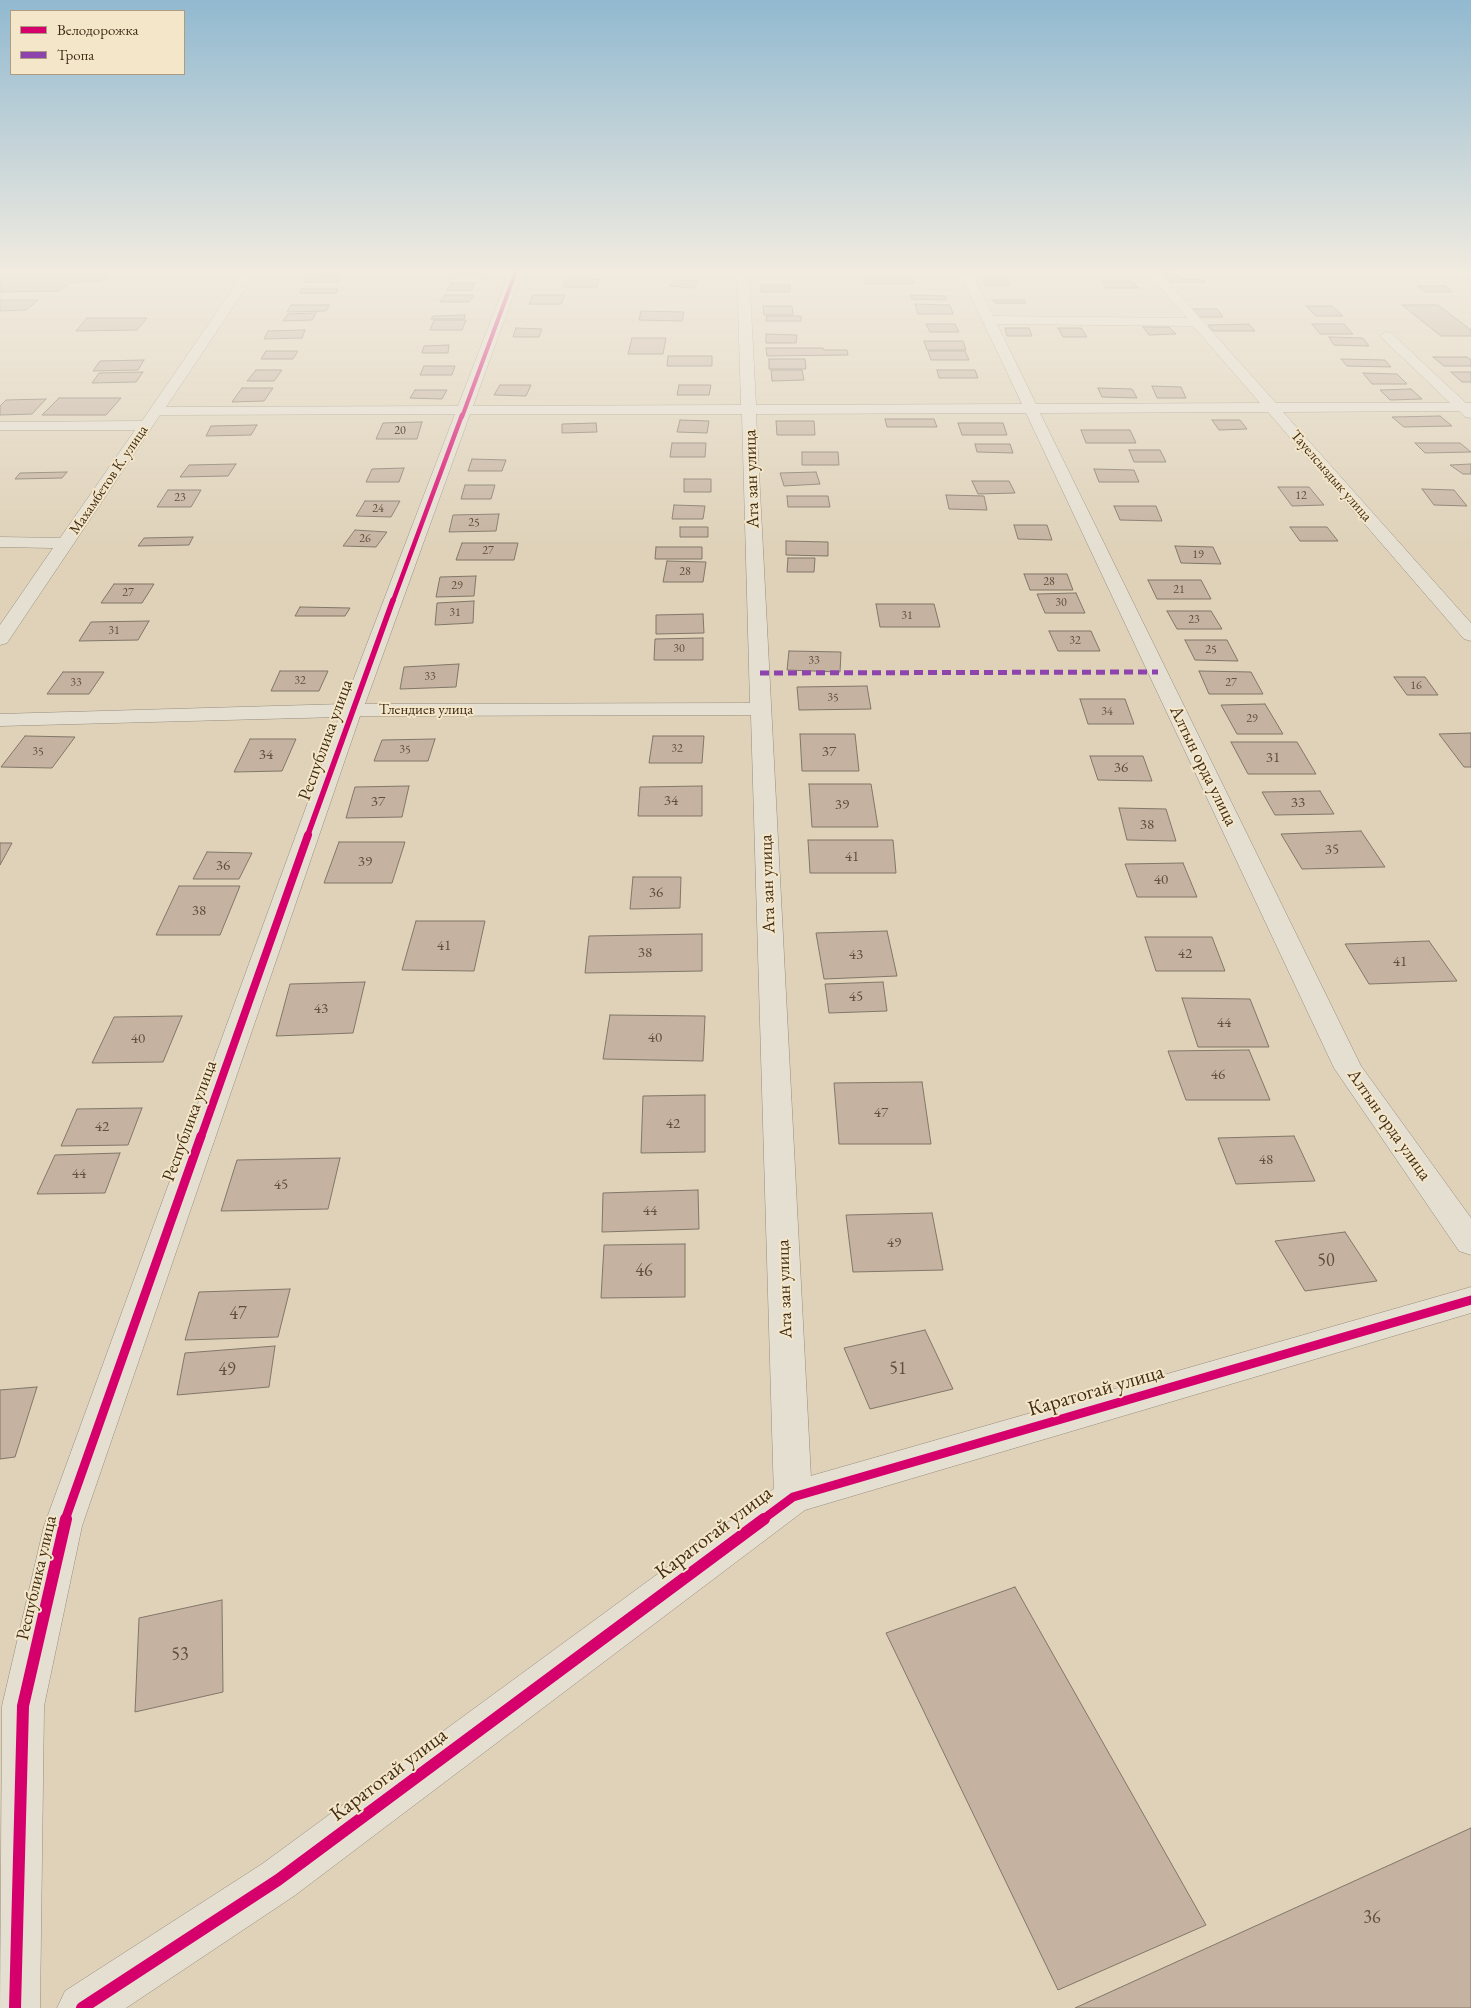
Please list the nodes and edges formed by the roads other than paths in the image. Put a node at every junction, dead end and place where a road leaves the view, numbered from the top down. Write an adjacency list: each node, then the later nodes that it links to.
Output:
1 (187, 365): 12 (street, Махамбетов К. улица)
2 (481, 365): 9 (street, Республика улица)
3 (747, 365): 10 (street, Ата зан улица)
4 (1010, 365): 8 (street, Алтын орда улица)
5 (1233, 365): 7 (street, Тауелсыздык улица)
6 (1418, 365): 11 (street)
7 (1271, 408): 8 (street); 11 (street); 17 (street, Тауелсыздык улица)
8 (1031, 409): 10 (street); 22 (street, Алтын орда улица)
9 (464, 410): 10 (street); 12 (street); 20 (street, Республика улица)
10 (749, 410): 19 (street, Ата зан улица)
11 (1468, 410)
12 (156, 411): 14 (street, Махамбетов К. улица)
13 (0, 426): 14 (street)
14 (146, 426): 16 (street, Махамбетов К. улица)
15 (0, 542): 16 (street)
16 (66, 543): 18 (street, Махамбетов К. улица)
17 (1471, 635)
18 (0, 639)
19 (761, 709): 20 (street, Тлендиев улица); 24 (street, Ата зан улица)
20 (352, 710): 21 (street, Тлендиев улица); 25 (street, Республика улица)
21 (0, 720)
22 (1471, 1243)
23 (1471, 1300): 24 (street, Каратогай улица)
24 (793, 1497): 26 (street, Каратогай улица)
25 (14, 2008)
26 (82, 2008)

